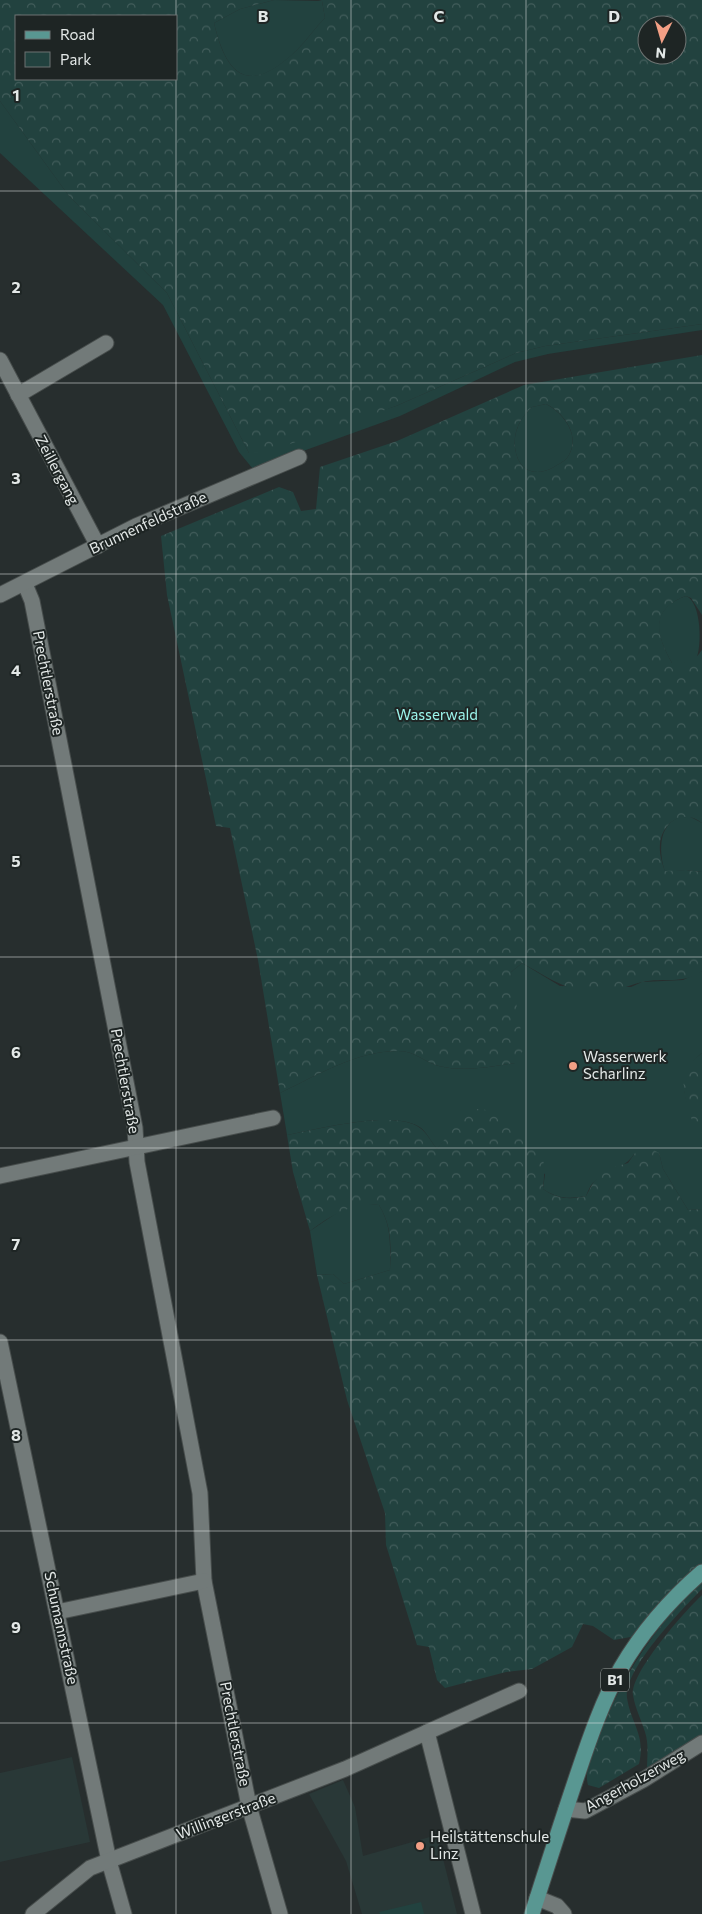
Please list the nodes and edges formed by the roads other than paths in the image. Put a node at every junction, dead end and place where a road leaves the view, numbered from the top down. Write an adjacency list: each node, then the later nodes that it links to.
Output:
1 (106, 343): 3 (street)
2 (0, 360): 3 (street, Zeillergang)
3 (18, 395): 5 (street, Zeillergang)
4 (299, 458): 5 (street, Brunnenfeldstraße)
5 (98, 546): 6 (street, Brunnenfeldstraße)
6 (25, 584): 7 (street, Brunnenfeldstraße); 9 (street, Prechtlerstraße)
7 (0, 595)
8 (273, 1118): 9 (street)
9 (136, 1147): 10 (street); 13 (street, Prechtlerstraße)
10 (0, 1176)
11 (0, 1342): 14 (street, Schumannstraße)
12 (702, 1572): 19 (main road, B1)
13 (204, 1581): 14 (street); 18 (street, Prechtlerstraße)
14 (57, 1612): 20 (street, Schumannstraße)
15 (518, 1691): 16 (street, Willingerstraße)
16 (427, 1732): 18 (street, Willingerstraße); 25 (street)
17 (702, 1743): 19 (street, Angerholzerweg)
18 (250, 1806): 20 (street, Willingerstraße); 24 (street, Prechtlerstraße)
19 (566, 1809): 21 (main road, B1)
20 (108, 1861): 22 (street, Willingerstraße); 23 (street, Schumannstraße)
21 (537, 1898): 26 (main road, B1); 27 (street)
22 (33, 1914)
23 (124, 1914)
24 (280, 1914)
25 (473, 1914)
26 (532, 1914)
27 (564, 1914)

